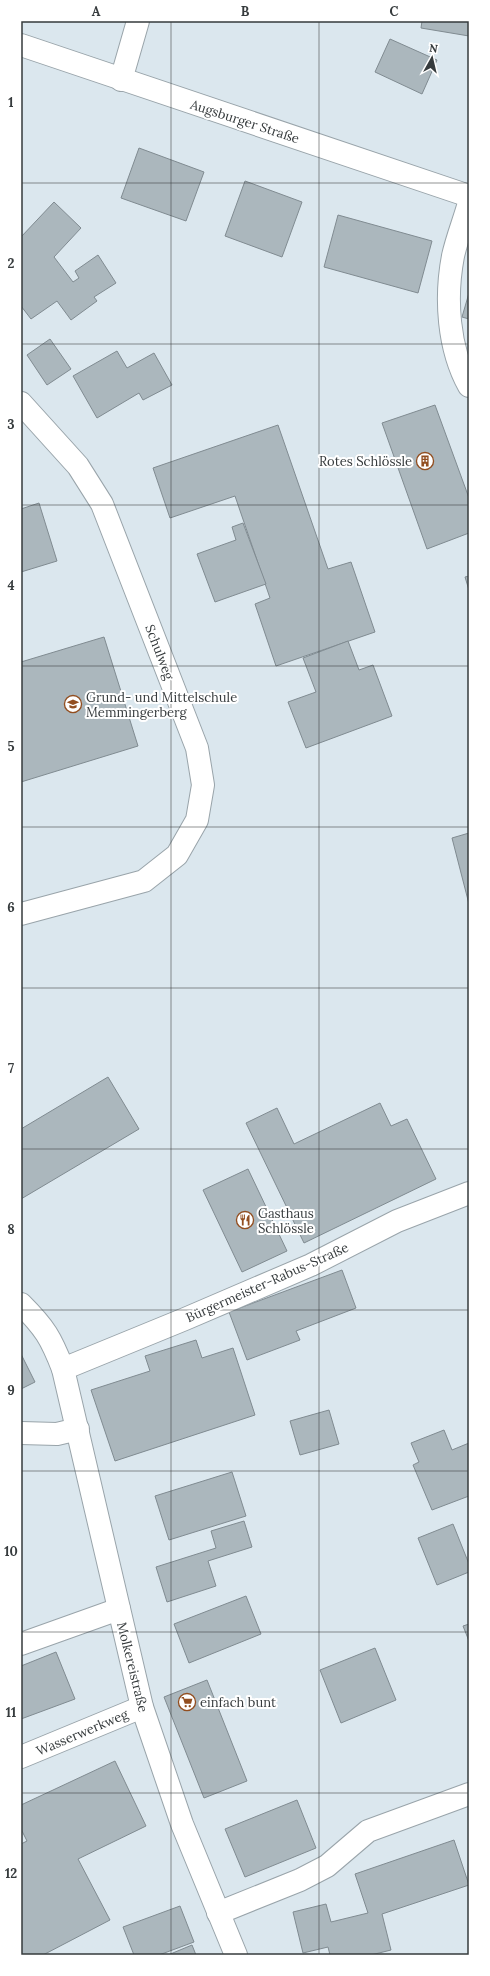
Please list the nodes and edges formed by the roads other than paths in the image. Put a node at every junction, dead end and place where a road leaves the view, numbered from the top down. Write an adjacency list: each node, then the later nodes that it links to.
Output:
1 (138, 21): 3 (street)
2 (21, 46): 3 (street, Augsburger Straße)
3 (121, 80): 4 (street, Augsburger Straße)
4 (469, 196)
5 (469, 203): 6 (street)
6 (469, 386)
7 (21, 403): 8 (street, Schulweg)
8 (21, 914)
9 (469, 1193): 11 (street, Bürgermeister-Rabus-Straße)
10 (21, 1304): 11 (street, Molkereistraße)
11 (63, 1369): 12 (street, Molkereistraße)
12 (78, 1429): 13 (street); 14 (street, Molkereistraße)
13 (21, 1433)
14 (118, 1609): 15 (street); 16 (street, Molkereistraße)
15 (21, 1644)
16 (142, 1707): 17 (street, Wasserwerkweg); 19 (street, Molkereistraße)
17 (21, 1757)
18 (469, 1794): 19 (street)
19 (218, 1913): 20 (street, Molkereistraße)
20 (236, 1955)

